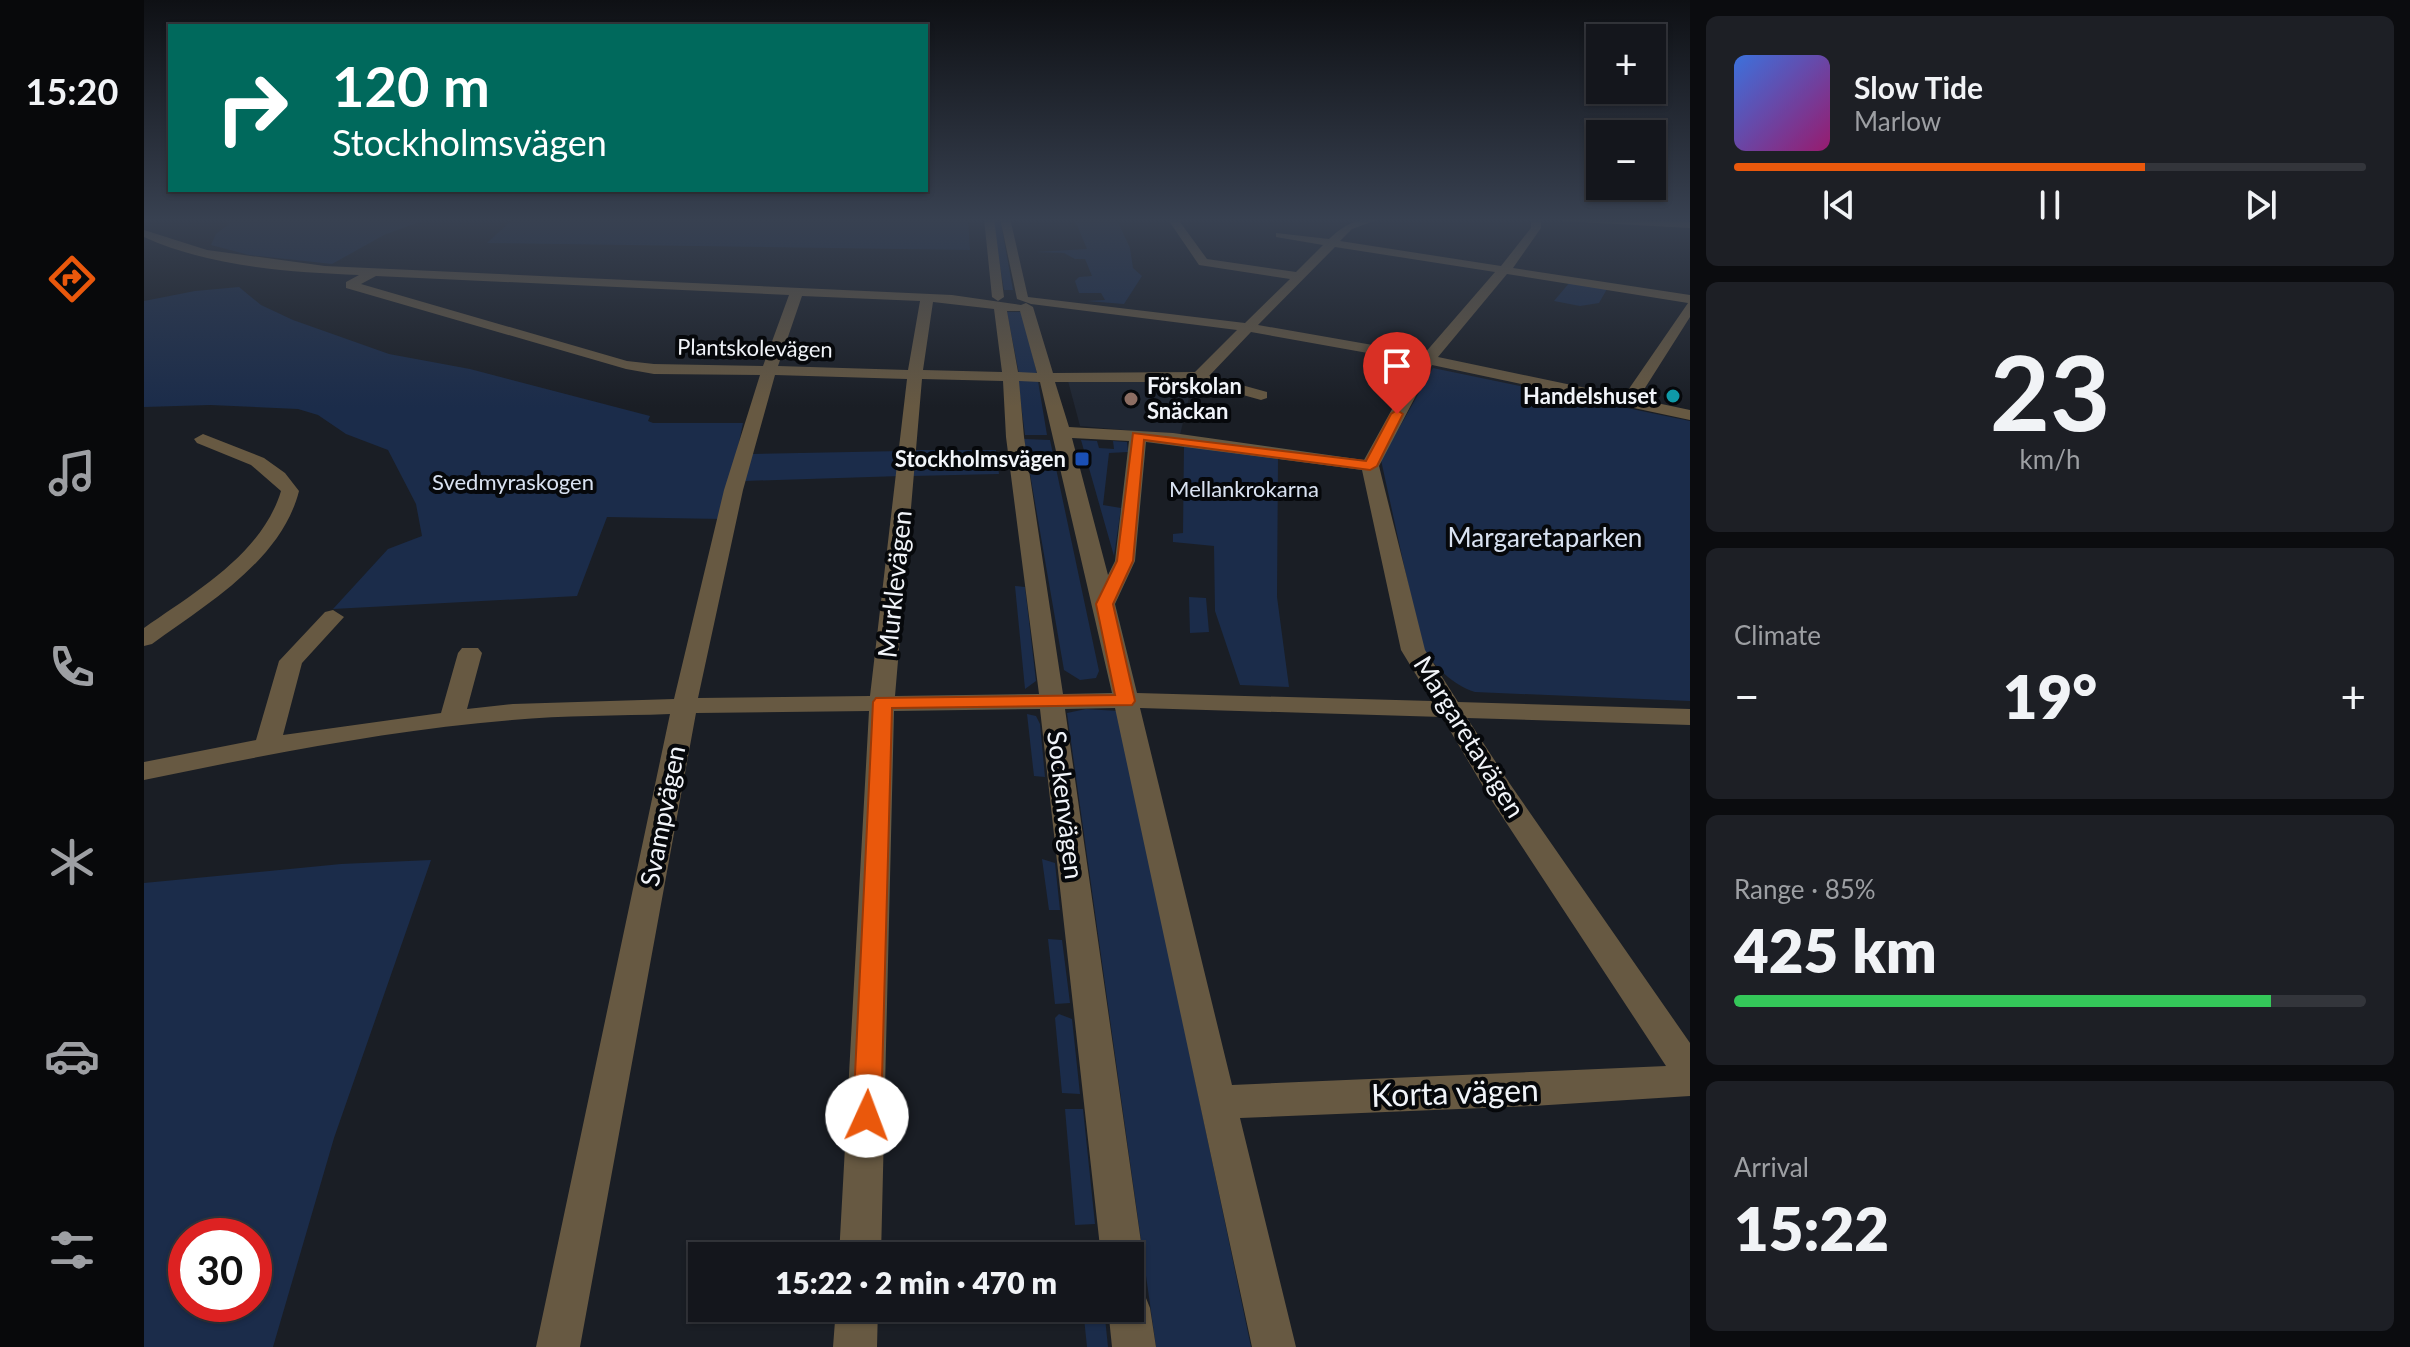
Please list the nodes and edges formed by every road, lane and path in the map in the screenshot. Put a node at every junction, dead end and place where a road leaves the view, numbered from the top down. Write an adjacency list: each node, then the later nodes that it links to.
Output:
1 (358, 281): 16 (street, Plantskolevägen)
2 (548, 281): 8 (street)
3 (995, 281): 11 (street, Sockenvägen)
4 (1021, 281): 12 (street)
5 (1292, 281): 14 (street)
6 (1494, 281): 15 (street)
7 (1578, 281): 10 (street)
8 (797, 292): 9 (street); 16 (street, Svampvägen)
9 (940, 298): 11 (street); 17 (street, Murklevägen)
10 (1690, 299)
11 (997, 301): 12 (street); 19 (street, Sockenvägen)
12 (1027, 302): 14 (street); 20 (street)
13 (1690, 306): 22 (street)
14 (1246, 327): 15 (street); 18 (street)
15 (1427, 360): 22 (street); 27 (street)
16 (767, 369): 17 (street, Plantskolevägen); 35 (street, Svampvägen)
17 (915, 373): 19 (street, Plantskolevägen); 34 (street, Murklevägen)
18 (1199, 377): 20 (street, Plantskolevägen); 21 (street, Plantskolevägen)
19 (1011, 378): 20 (street, Plantskolevägen); 32 (street, Sockenvägen)
20 (1048, 378): 24 (street)
21 (1261, 395)
22 (1629, 401): 23 (street)
23 (1690, 415)
24 (1062, 432): 25 (street); 28 (street)
25 (1138, 436): 27 (street); 28 (street)
26 (203, 439): 30 (street)
27 (1370, 466): 36 (street, Margaretavägen)
28 (1104, 604): 33 (street)
29 (333, 617): 39 (street)
30 (144, 639)
31 (470, 653): 38 (street)
32 (1052, 701): 33 (street); 34 (street); 45 (street, Sockenvägen)
33 (1126, 701): 36 (street); 43 (street)
34 (882, 702): 35 (street); 44 (street, Murklevägen)
35 (684, 706): 38 (street); 48 (street, Svampvägen)
36 (1450, 712): 37 (street); 41 (street, Margaretavägen)
37 (1690, 717)
38 (452, 719): 39 (street)
39 (267, 746): 40 (street)
40 (144, 771)
41 (1690, 1072)
42 (1690, 1080): 43 (street, Korta vägen)
43 (1220, 1102): 51 (street)
44 (861, 1242)
45 (1120, 1242)
46 (856, 1322): 49 (street)
47 (1131, 1322): 50 (street)
48 (558, 1347)
49 (855, 1347)
50 (1134, 1347)
51 (1274, 1347)

